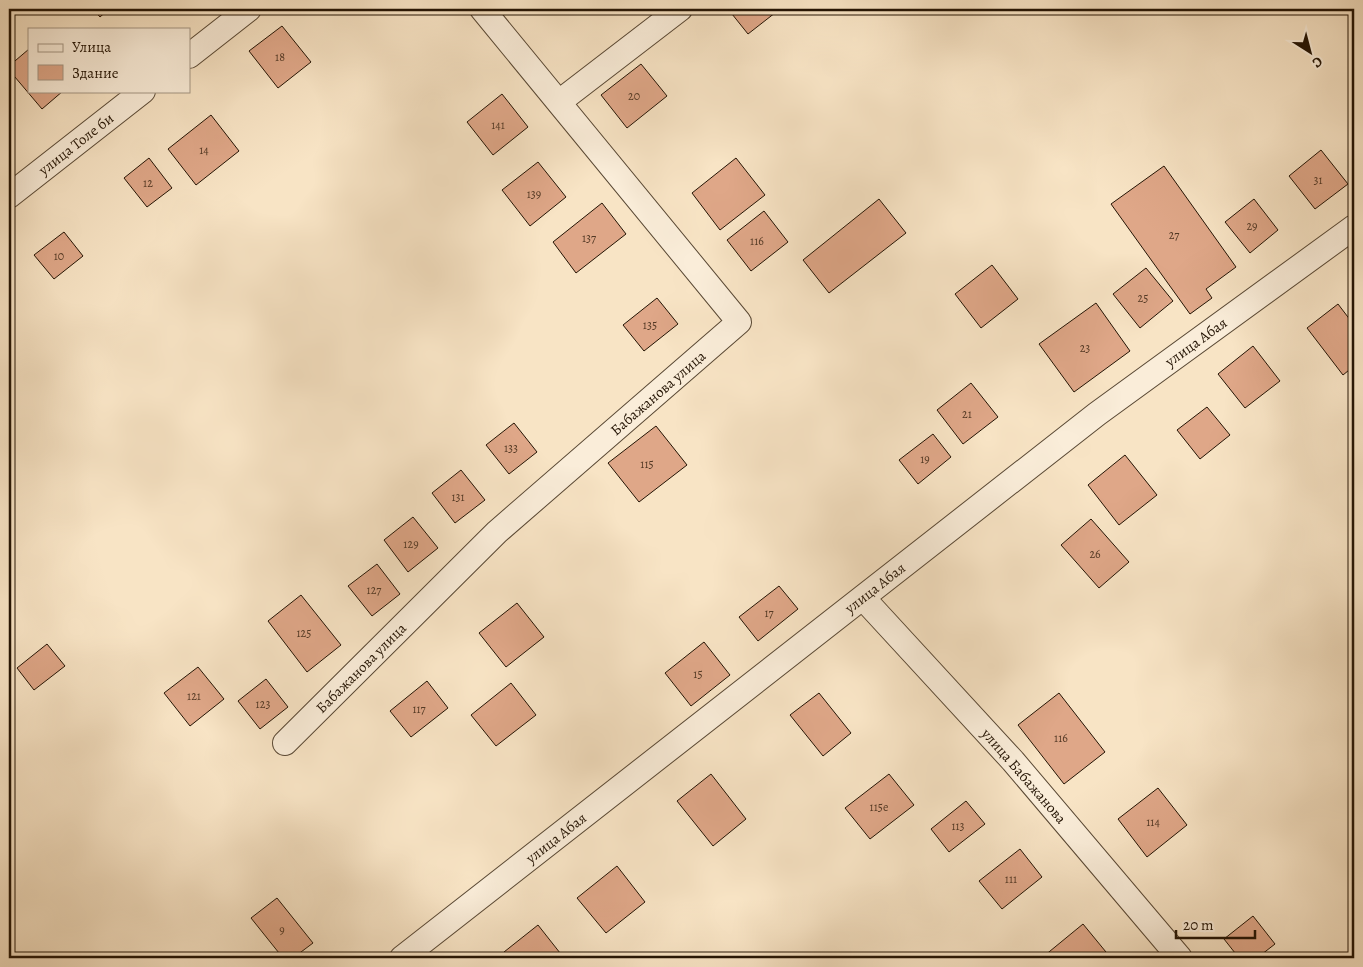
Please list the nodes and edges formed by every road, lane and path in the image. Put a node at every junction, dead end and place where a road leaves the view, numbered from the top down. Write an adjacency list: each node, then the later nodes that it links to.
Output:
1 (249, 9): 4 (street)
2 (482, 9): 6 (street, Бабажанова улица)
3 (680, 9): 6 (street)
4 (190, 55)
5 (142, 92): 7 (street, улица Толе би)
6 (559, 102): 10 (street, Бабажанова улица)
7 (9, 196)
8 (1354, 227): 9 (street, улица Абая)
9 (863, 598): 11 (street, улица Абая); 12 (street, улица Бабажанова)
10 (285, 744)
11 (402, 958)
12 (1180, 958)

